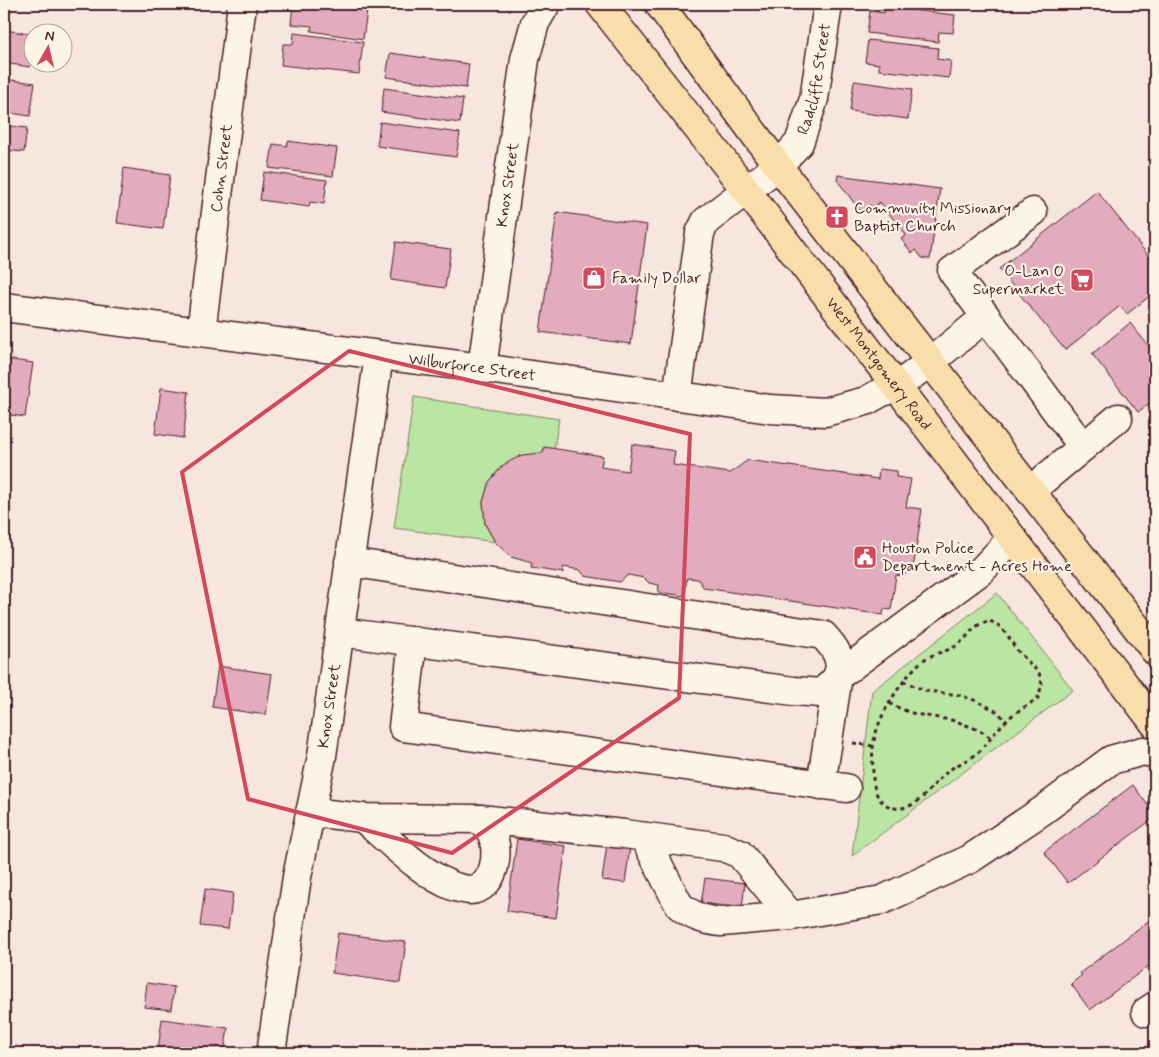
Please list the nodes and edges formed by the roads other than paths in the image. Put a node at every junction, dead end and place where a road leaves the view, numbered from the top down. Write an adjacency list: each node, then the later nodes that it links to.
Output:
1 (242, 4): 11 (street, Cohn Street)
2 (546, 4): 14 (street, Knox Street)
3 (600, 4): 7 (main road, West Montgomery Road)
4 (658, 4): 6 (main road)
5 (828, 4): 6 (street, Radcliffe Street)
6 (778, 166): 7 (street, Radcliffe Street); 13 (main road)
7 (746, 190): 15 (main road, West Montgomery Road); 16 (street, Radcliffe Street)
8 (1033, 212): 10 (street)
9 (4, 307): 11 (street, Wilburforce Street)
10 (986, 318): 13 (street, Wilburforce Street); 18 (street)
11 (201, 332): 12 (street, Wilburforce Street)
12 (379, 355): 14 (street, Wilburforce Street); 21 (street, Knox Street)
13 (930, 362): 15 (street, Wilburforce Street); 19 (main road)
14 (482, 368): 16 (street, Wilburforce Street)
15 (896, 387): 16 (street, Wilburforce Street); 20 (main road, West Montgomery Road)
16 (677, 396)
17 (1118, 418): 18 (street)
18 (1083, 447): 19 (street)
19 (1030, 490): 24 (main road)
20 (1012, 538): 25 (street); 26 (main road, West Montgomery Road)
21 (349, 562): 22 (street, Knox Street); 25 (street)
22 (340, 632): 23 (street); 28 (street, Knox Street)
23 (414, 641): 25 (street); 25 (street)
24 (1155, 651)
25 (838, 676)
26 (1155, 724)
27 (1155, 754): 32 (street)
28 (310, 812): 29 (street); 33 (street, Knox Street)
29 (362, 818): 30 (street); 30 (street)
30 (480, 819): 31 (street)
31 (644, 837): 32 (street); 32 (street)
32 (791, 916)
33 (271, 1053)

